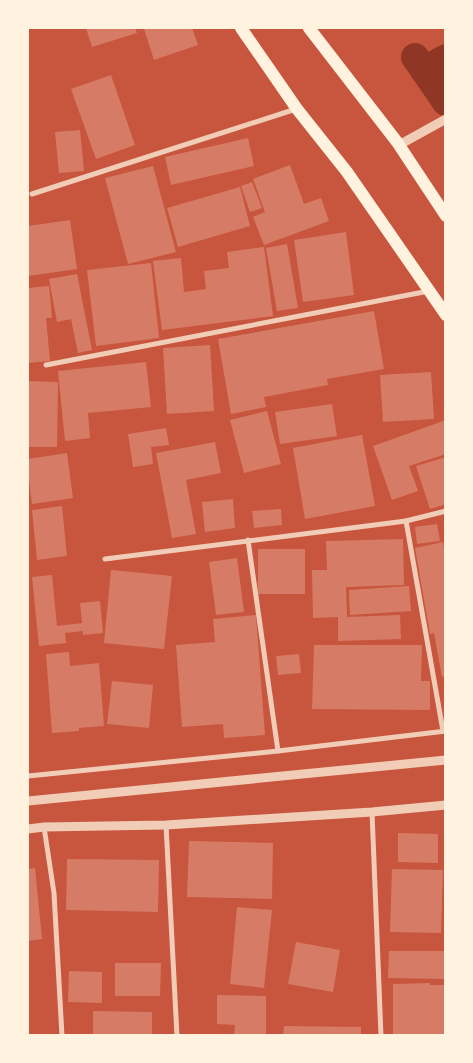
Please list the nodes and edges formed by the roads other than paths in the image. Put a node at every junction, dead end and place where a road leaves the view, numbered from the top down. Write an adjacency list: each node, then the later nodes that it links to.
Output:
1 (241, 28): 3 (main road)
2 (310, 28): 5 (main road)
3 (297, 109): 6 (street); 8 (main road)
4 (442, 121): 5 (street)
5 (399, 145): 7 (main road)
6 (32, 194)
7 (446, 216)
8 (429, 291): 9 (main road); 10 (street)
9 (446, 315)
10 (46, 365)
11 (446, 511): 12 (street)
12 (406, 521): 13 (street); 15 (street)
13 (248, 540): 14 (street); 16 (street)
14 (105, 559)
15 (444, 731): 16 (street)
16 (278, 751): 18 (street)
17 (446, 760): 19 (street)
18 (28, 776)
19 (28, 801)
20 (446, 805): 21 (street)
21 (372, 812): 22 (street); 27 (street)
22 (166, 826): 23 (street); 26 (street)
23 (44, 827): 24 (street); 25 (street)
24 (28, 829)
25 (62, 1036)
26 (177, 1036)
27 (381, 1036)

